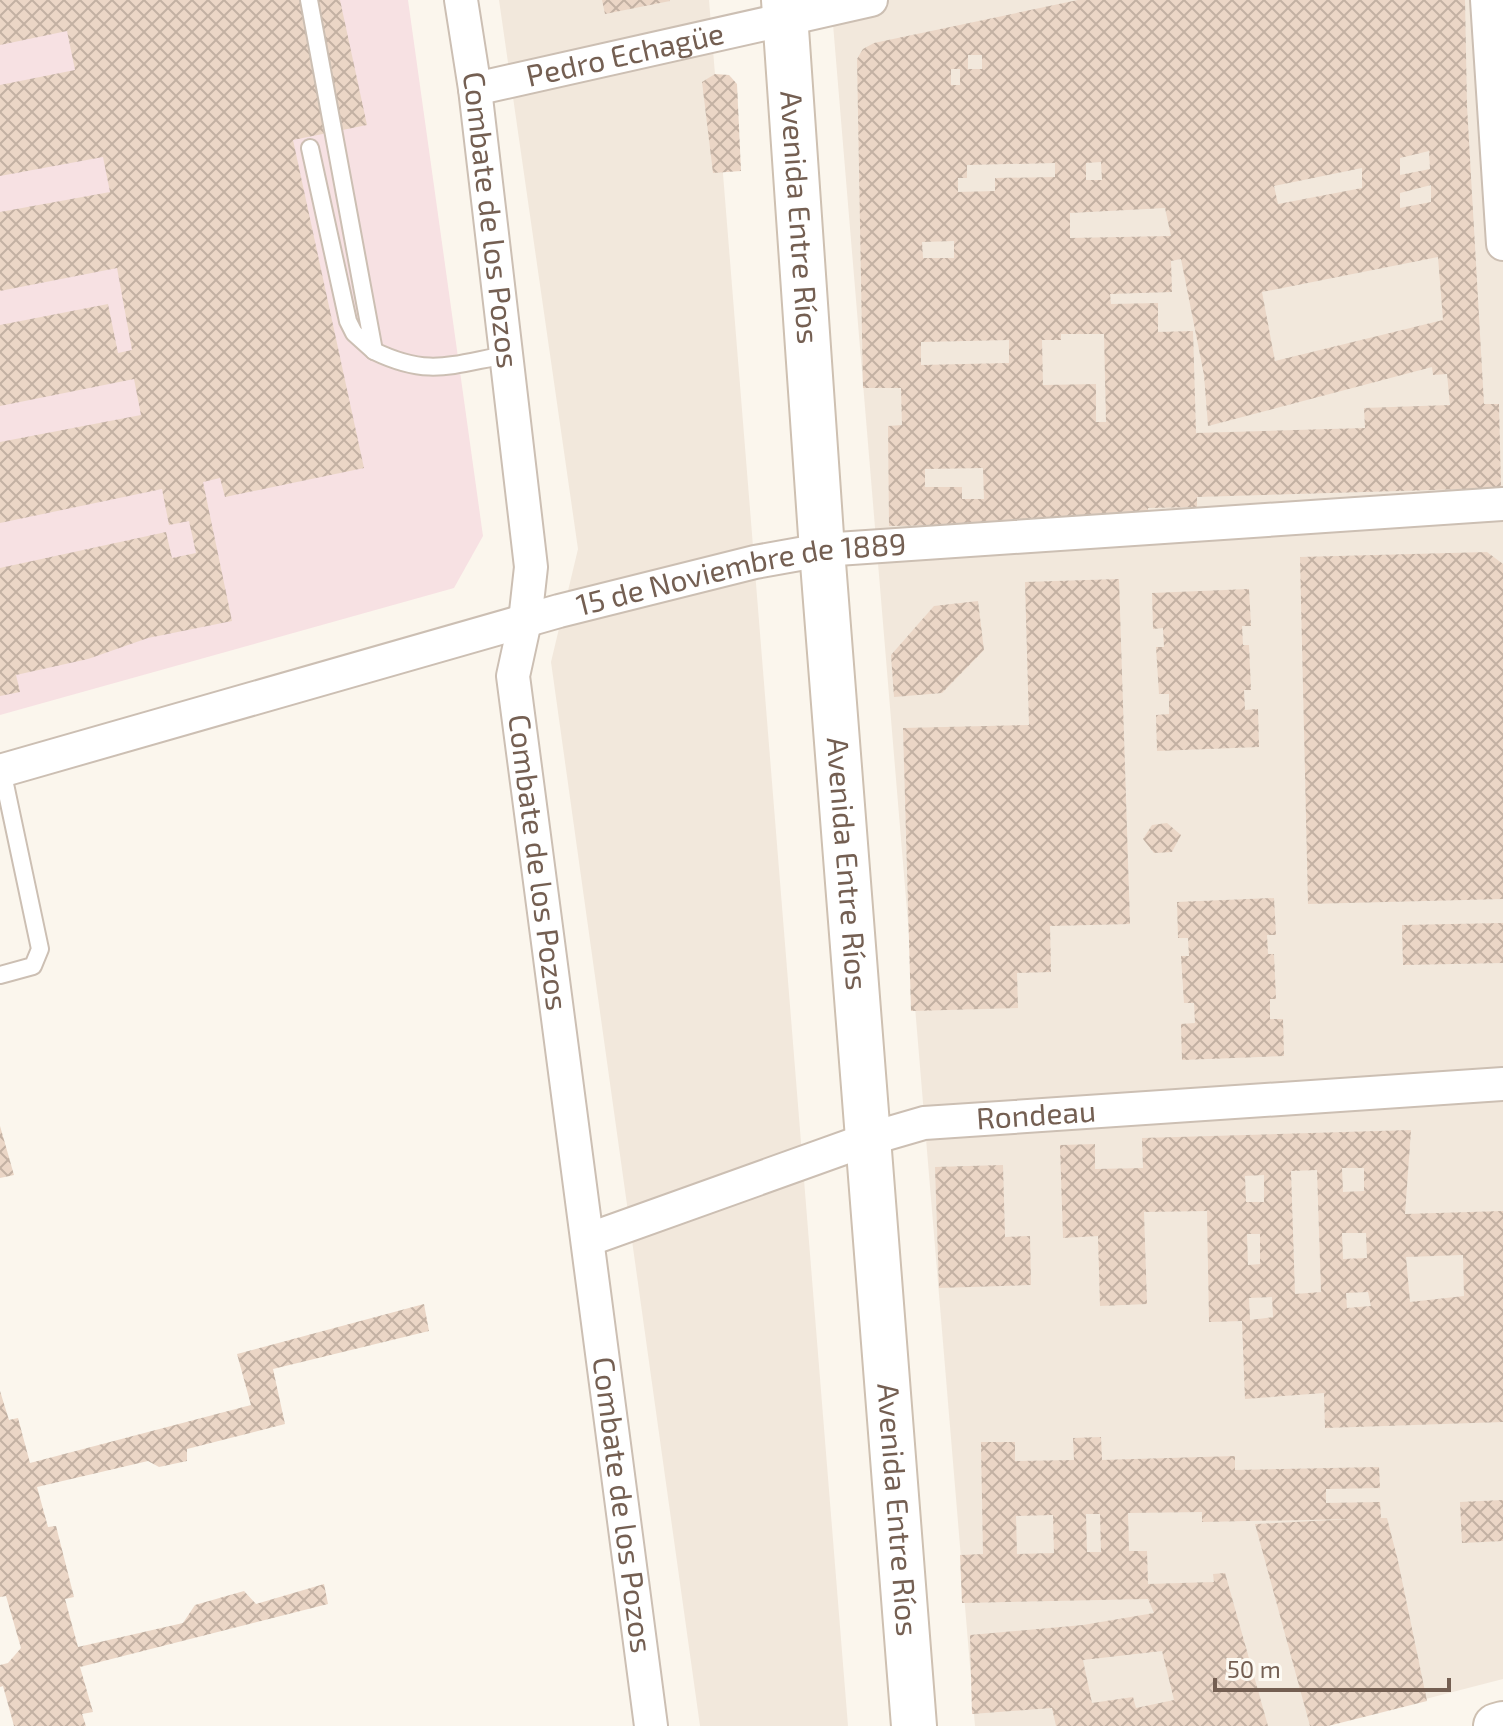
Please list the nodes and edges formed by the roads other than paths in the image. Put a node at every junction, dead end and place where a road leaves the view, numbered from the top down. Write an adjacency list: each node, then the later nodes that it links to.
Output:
1 (309, 0): 9 (lane)
2 (461, 0): 6 (street, Combate de los Pozos)
3 (871, 0): 5 (street, Pedro Echagüe)
4 (1487, 0): 8 (street)
5 (784, 9): 6 (street, Pedro Echagüe); 12 (main road, Avenida Entre Ríos)
6 (475, 89): 10 (street, Combate de los Pozos)
7 (310, 148): 9 (lane)
8 (1503, 244)
9 (374, 351): 10 (lane)
10 (506, 355): 13 (street, Combate de los Pozos)
11 (1503, 504): 12 (street, 15 de Noviembre de 1889)
12 (822, 550): 13 (street, 15 de Noviembre de 1889); 17 (main road, Avenida Entre Ríos)
13 (525, 621): 14 (street, 15 de Noviembre de 1889); 18 (street, Combate de los Pozos)
14 (1, 771): 15 (lane)
15 (0, 975)
16 (1503, 1084): 17 (street, Rondeau)
17 (869, 1139): 18 (street, Rondeau); 21 (main road, Avenida Entre Ríos)
18 (590, 1239): 20 (street, Combate de los Pozos)
19 (1503, 1724): 22 (main road)
20 (651, 1726)
21 (914, 1726)
22 (1496, 1726)

